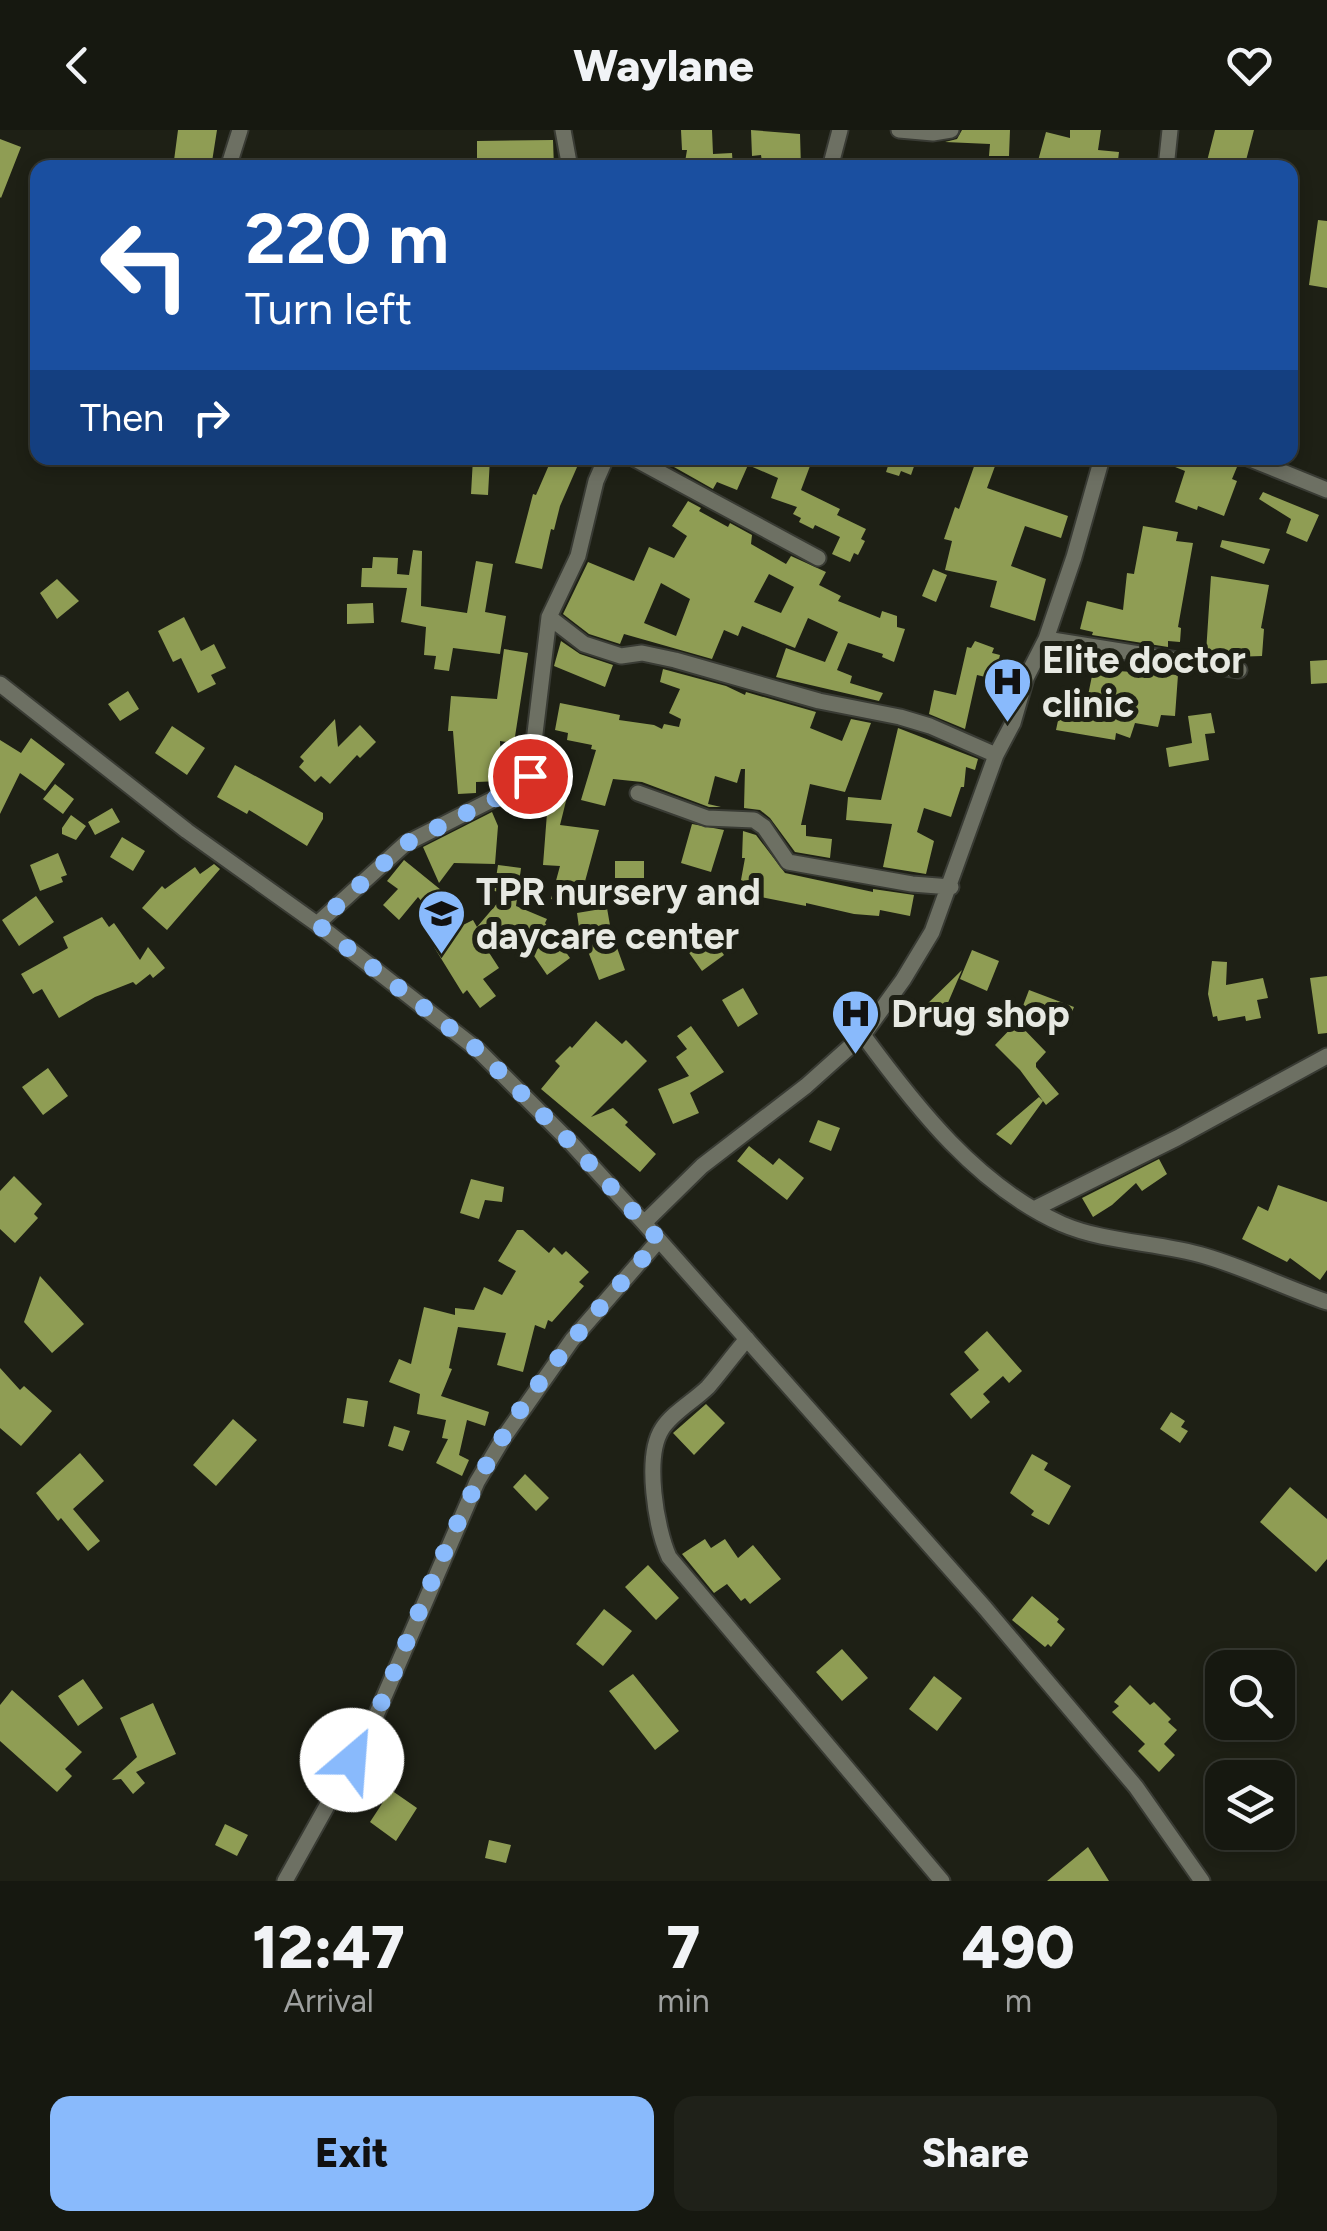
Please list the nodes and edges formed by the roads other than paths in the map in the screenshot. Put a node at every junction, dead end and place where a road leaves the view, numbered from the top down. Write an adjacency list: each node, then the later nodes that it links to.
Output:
1 (240, 130): 7 (street)
2 (562, 130): 8 (street)
3 (839, 130): 9 (street)
4 (899, 130): 5 (street)
5 (950, 130)
6 (1170, 130): 10 (street)
7 (231, 160)
8 (568, 160)
9 (832, 160)
10 (1167, 160)
11 (603, 465): 17 (street)
12 (646, 465): 16 (street)
13 (1100, 465): 18 (street)
14 (1265, 465): 15 (street)
15 (1327, 490)
16 (818, 558)
17 (549, 617): 21 (street); 24 (street)
18 (1046, 639): 19 (street); 21 (street)
19 (1239, 670)
20 (0, 684): 24 (street)
21 (996, 755): 23 (street)
22 (638, 793): 23 (street)
23 (950, 887): 25 (street)
24 (317, 924): 28 (street)
25 (862, 1035): 27 (street); 28 (street)
26 (1327, 1056): 27 (street)
27 (1034, 1209): 30 (street)
28 (644, 1224): 29 (street)
29 (659, 1240): 31 (street); 32 (street)
30 (1327, 1302)
31 (747, 1340): 33 (street); 34 (street)
32 (285, 1881)
33 (942, 1881)
34 (1202, 1881)

